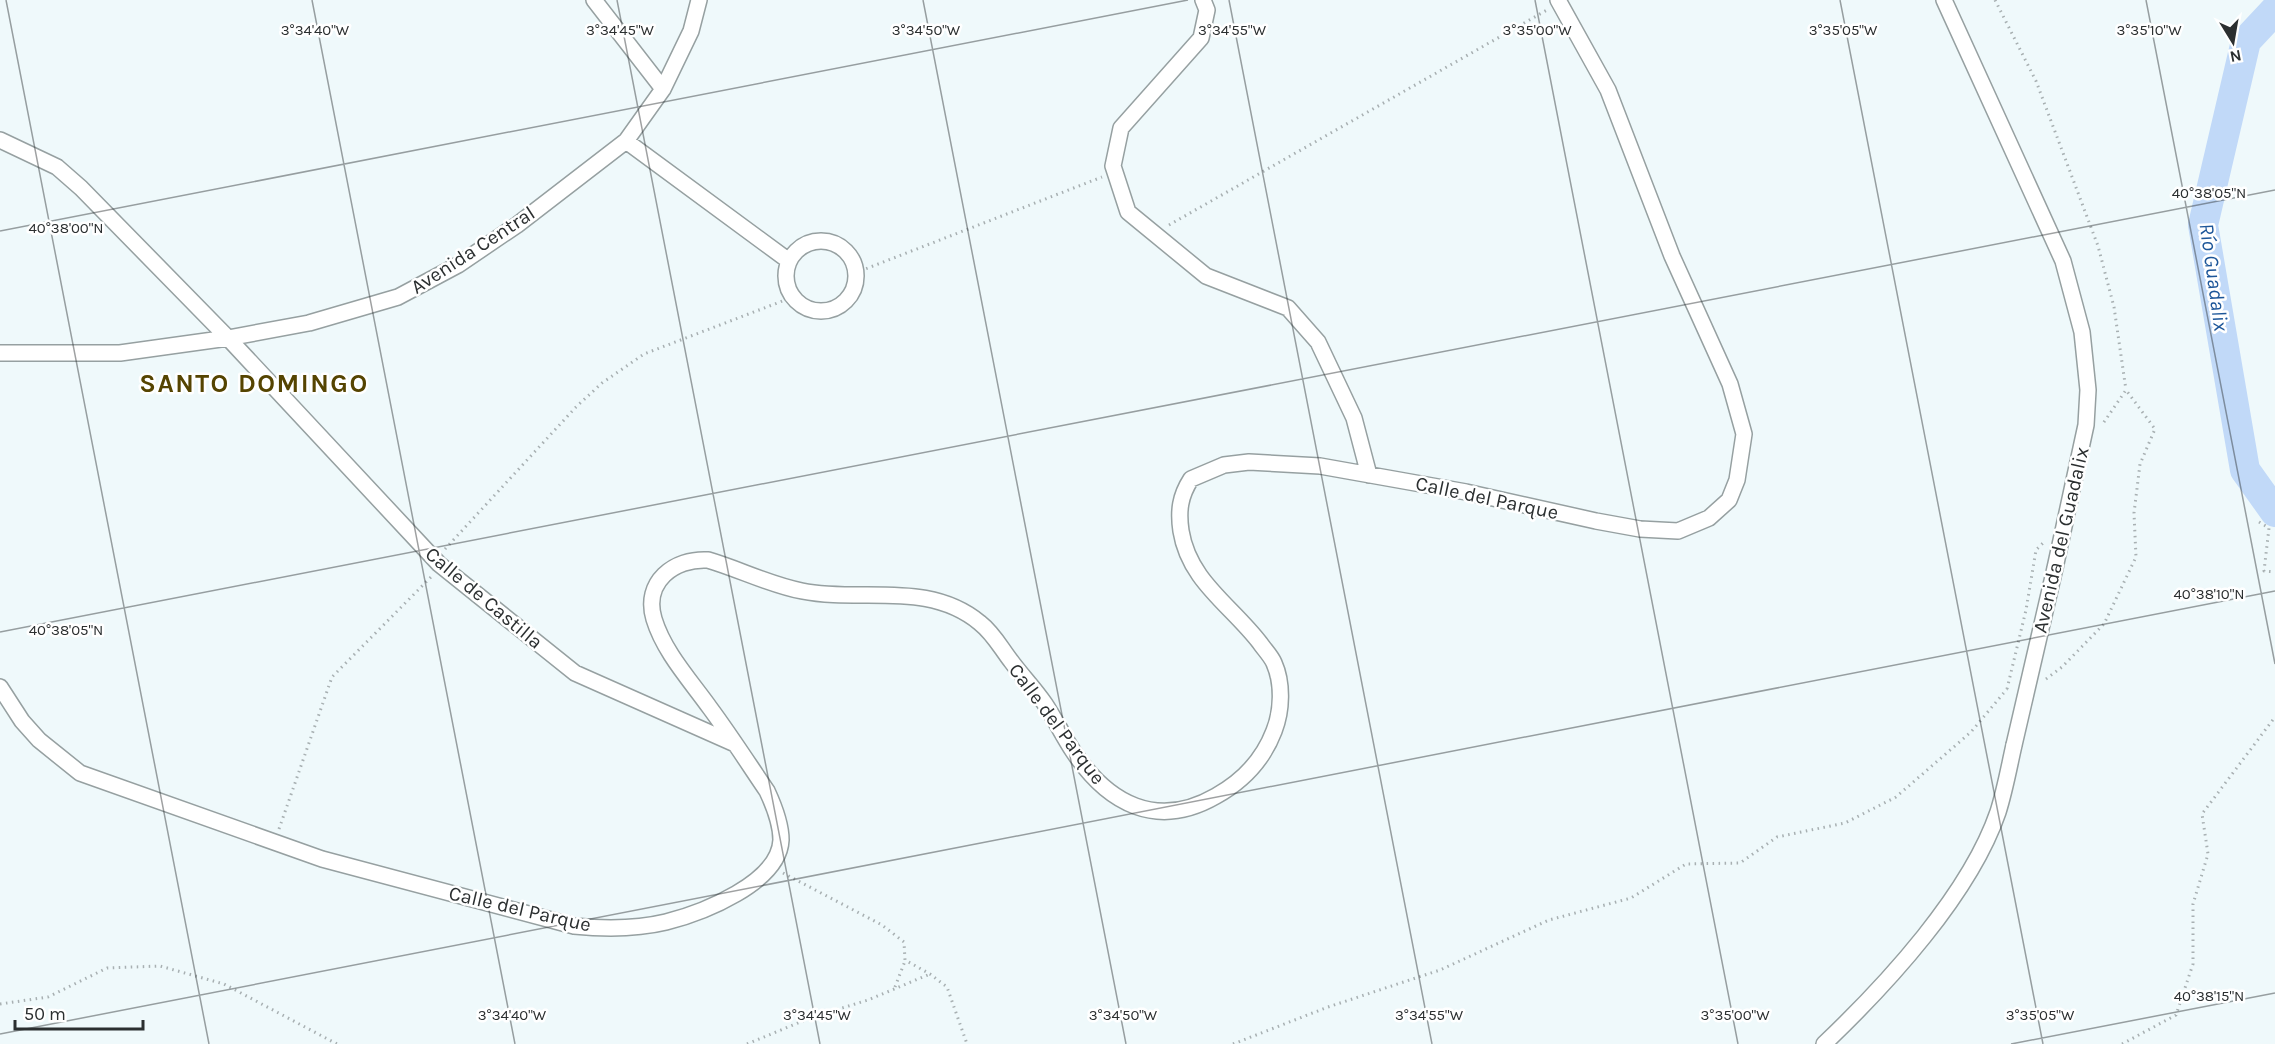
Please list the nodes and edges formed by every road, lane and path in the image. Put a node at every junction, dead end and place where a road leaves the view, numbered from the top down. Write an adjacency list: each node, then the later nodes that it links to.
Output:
1 (594, 0): 7 (street)
2 (699, 0): 7 (street, Avenida Central)
3 (1203, 0): 10 (street)
4 (1944, 0): 20 (street, Avenida del Guadalix)
5 (1995, 0): 17 (path)
6 (1559, 1): 11 (path); 19 (street, Calle del Parque)
7 (663, 89): 9 (street, Avenida Central)
8 (0, 140): 15 (street, Calle de Castilla)
9 (626, 141): 12 (street); 15 (street, Avenida Central)
10 (1115, 172): 11 (street); 13 (path)
11 (1154, 233): 19 (street)
12 (789, 261): 13 (street); 14 (street)
13 (855, 273): 14 (street)
14 (793, 297): 22 (path)
15 (228, 338): 16 (street, Avenida Central); 22 (street, Calle de Castilla)
16 (0, 352)
17 (2126, 390): 18 (path); 24 (path)
18 (2100, 429)
19 (1369, 475): 29 (street, Calle del Parque)
20 (2066, 520): 26 (path); 40 (street, Avenida del Guadalix, bridge)
21 (2259, 522): 23 (path)
22 (438, 563): 29 (street, Calle de Castilla); 30 (path)
23 (2275, 572)
24 (2041, 682)
25 (0, 687): 30 (street, Calle del Parque)
26 (2007, 689): 27 (path); 39 (path)
27 (2016, 691)
28 (2275, 717): 41 (path)
29 (735, 744): 31 (street, Calle del Parque)
30 (275, 843): 31 (street, Calle del Parque)
31 (770, 866): 32 (path)
32 (905, 960): 33 (path); 34 (path)
33 (930, 974): 34 (path); 38 (path)
34 (895, 987): 37 (path)
35 (0, 1004): 36 (path)
36 (337, 1044)
37 (747, 1044)
38 (967, 1044)
39 (1233, 1044)
40 (1824, 1044)
41 (2122, 1044)

